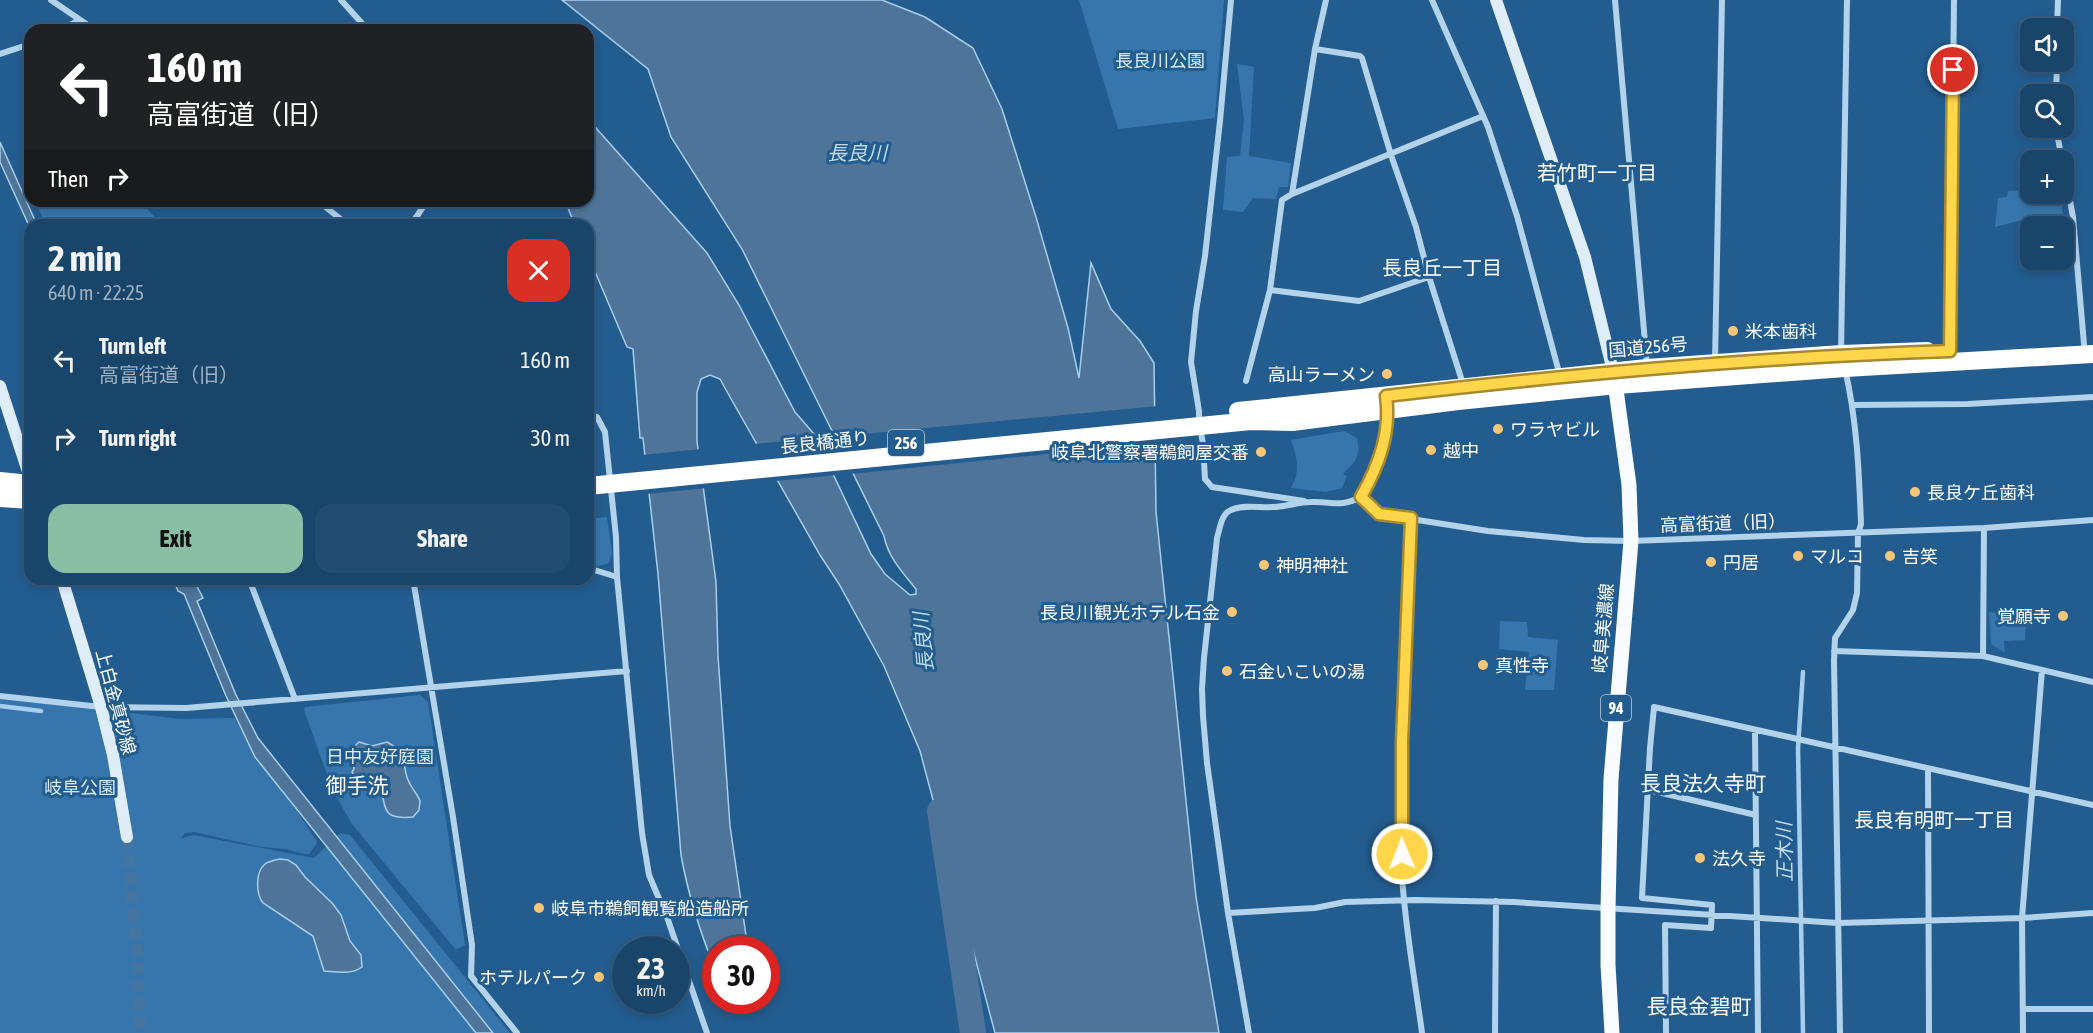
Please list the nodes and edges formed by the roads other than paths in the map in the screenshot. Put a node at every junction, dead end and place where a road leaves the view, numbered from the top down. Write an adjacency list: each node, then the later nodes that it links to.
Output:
1 (51, 0): 13 (street)
2 (341, 0): 16 (street)
3 (1231, 0): 50 (street)
4 (1326, 0): 18 (street)
5 (1432, 0): 20 (street)
6 (1496, 0): 34 (street)
7 (1615, 0): 32 (street)
8 (1722, 0): 31 (street)
9 (1847, 0): 30 (street)
10 (1954, 0): 29 (street)
11 (2058, 0): 12 (street)
12 (2057, 18)
13 (79, 20): 14 (street); 15 (street)
14 (72, 24)
15 (85, 24)
16 (363, 24)
17 (24, 46): 19 (street)
18 (1315, 49): 21 (street); 22 (street)
19 (0, 54)
20 (1483, 116): 21 (street); 33 (street)
21 (1391, 155): 22 (street); 26 (street)
22 (1292, 194): 27 (street)
23 (2071, 204): 28 (street)
24 (326, 207): 25 (street)
25 (340, 219)
26 (1429, 277): 27 (street); 37 (street)
27 (1270, 290): 35 (street)
28 (2090, 347): 29 (highway, 国道256号 / 256); 30 (highway, 国道256号 / 256)
29 (1950, 351): 30 (highway, 国道256号 / 256)
30 (1843, 361): 31 (highway, 国道256号 / 256); 34 (highway, 国道256号 / 256); 40 (street)
31 (1715, 363): 32 (highway, 国道256号 / 256)
32 (1647, 368): 34 (highway, 国道256号 / 256)
33 (1560, 377): 34 (highway, 国道256号 / 256); 37 (highway, 国道256号 / 256)
34 (1615, 378): 39 (highway, 国道256号 / 256); 55 (main road, 岐阜美濃線 / 94)
35 (1246, 381)
36 (0, 386): 43 (street)
37 (1464, 387): 39 (highway, 国道256号 / 256)
38 (2093, 397): 40 (street)
39 (1387, 403): 42 (highway, 国道256号 / 256); 47 (street)
40 (1853, 405): 54 (street)
41 (594, 416): 57 (street)
42 (1209, 420): 44 (highway, 長良橋通り / 256)
43 (24, 459)
44 (596, 479)
45 (0, 481): 46 (highway)
46 (24, 483)
47 (1361, 497): 50 (street); 51 (street, 高富街道（旧）)
48 (0, 498): 49 (highway)
49 (24, 500)
50 (1310, 502): 81 (street)
51 (1411, 518): 55 (street, 高富街道（旧）); 78 (street)
52 (2093, 520): 53 (street, 高富街道（旧）)
53 (1984, 528): 54 (street, 高富街道（旧）); 62 (street)
54 (1858, 534): 55 (street, 高富街道（旧）); 61 (street)
55 (1631, 541): 80 (main road, 岐阜美濃線 / 94)
56 (594, 570): 57 (street)
57 (617, 577): 64 (street)
58 (64, 585): 69 (street, 上白金真砂線)
59 (251, 585): 68 (street)
60 (414, 585): 66 (street)
61 (1834, 651): 62 (street); 71 (street)
62 (1983, 656): 63 (street)
63 (2042, 670): 65 (street); 74 (street)
64 (627, 671): 66 (street); 91 (street)
65 (2093, 682)
66 (430, 687): 68 (street); 90 (street)
67 (0, 696): 69 (street)
68 (292, 700): 69 (street)
69 (101, 707): 77 (street, 上白金真砂線)
70 (1755, 731): 71 (street); 73 (street); 76 (street)
71 (1835, 748): 72 (street); 87 (street)
72 (1928, 769): 74 (street); 86 (street)
73 (1649, 790): 76 (street); 83 (street)
74 (2032, 792): 75 (street); 85 (street)
75 (2093, 806)
76 (1756, 815): 84 (street)
77 (128, 837)
78 (1405, 900): 79 (street); 81 (street); 93 (street)
79 (1496, 901): 80 (street); 94 (street)
80 (1608, 908): 83 (street); 95 (main road, 岐阜美濃線 / 94)
81 (1228, 913): 92 (street)
82 (2093, 913): 85 (street)
83 (1712, 915): 84 (street); 96 (street)
84 (1758, 918): 87 (street); 97 (street)
85 (2022, 918): 86 (street); 88 (street)
86 (1928, 920): 87 (street); 99 (street)
87 (1838, 923): 98 (street)
88 (2023, 1009): 89 (street); 100 (street)
89 (2093, 1009)
90 (517, 1033)
91 (707, 1033)
92 (1250, 1033)
93 (1422, 1033)
94 (1496, 1033)
95 (1612, 1033)
96 (1666, 1033)
97 (1758, 1033)
98 (1840, 1033)
99 (1929, 1033)
100 (2023, 1033)

